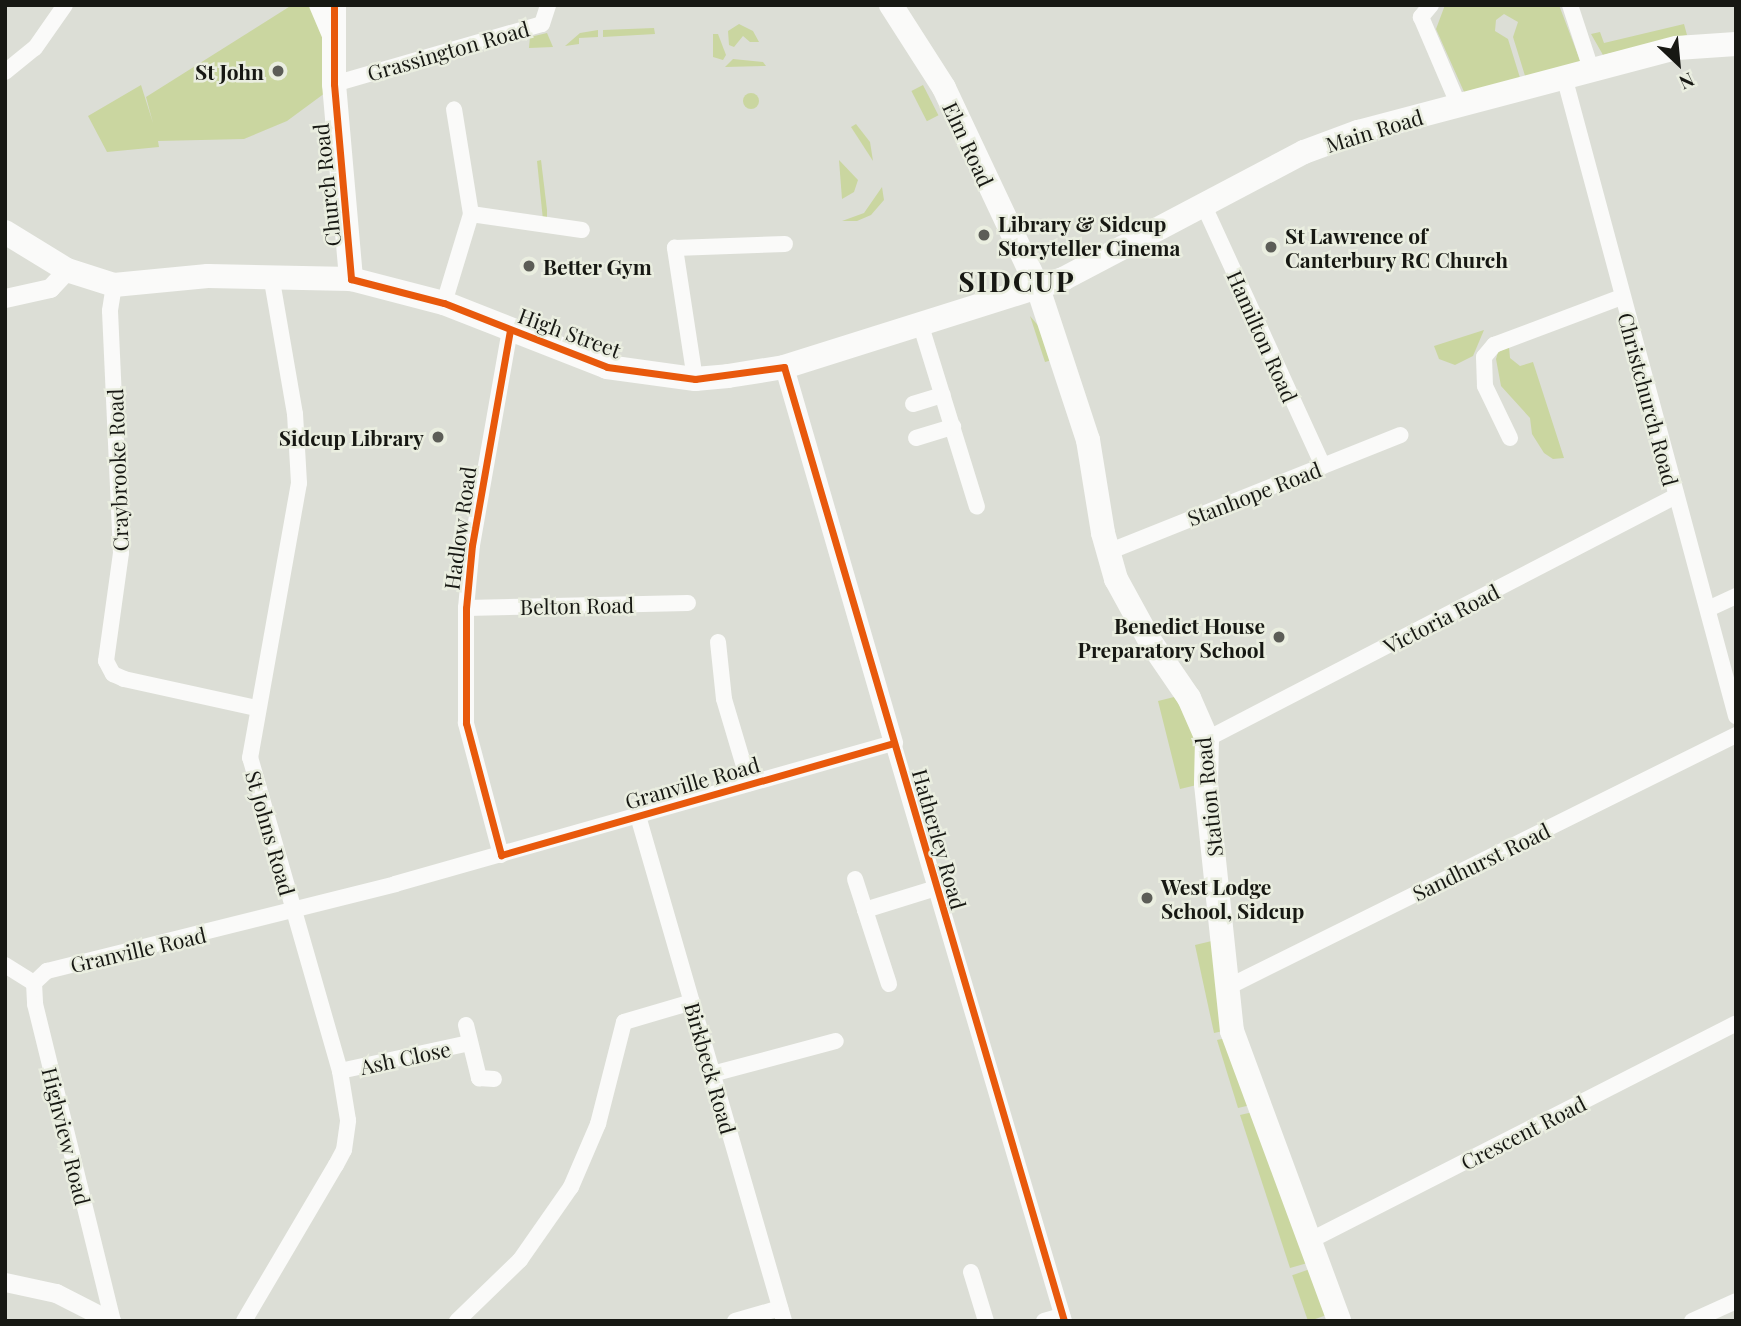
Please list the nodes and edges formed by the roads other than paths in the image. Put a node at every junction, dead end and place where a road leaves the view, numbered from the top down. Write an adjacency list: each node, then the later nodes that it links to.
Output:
1 (65, 5): 11 (street)
2 (317, 5): 9 (street)
3 (334, 5): 9 (main road, Church Road)
4 (347, 5): 9 (main road)
5 (548, 5): 14 (street, Grassington Road)
6 (891, 5): 26 (main road, Elm Road)
7 (1570, 5): 12 (street)
8 (1422, 9): 15 (street)
9 (334, 44): 14 (main road, Church Road)
10 (1736, 44): 12 (main road, Main Road)
11 (5, 72)
12 (1592, 72): 13 (main road, Main Road)
13 (1565, 80): 15 (main road, Main Road); 27 (street, Christchurch Road)
14 (334, 84): 24 (main road, Church Road)
15 (1459, 106): 17 (main road, Main Road)
16 (454, 108): 18 (street)
17 (1204, 206): 26 (main road, Main Road); 40 (street, Hamilton Road)
18 (471, 214): 19 (street); 29 (street)
19 (582, 230)
20 (5, 232): 22 (main road)
21 (785, 244): 33 (street)
22 (66, 270): 25 (main road); 28 (street)
23 (271, 275): 24 (main road, High Street); 25 (main road, High Street); 49 (street, St Johns Road)
24 (351, 279): 29 (main road, High Street)
25 (114, 285): 49 (street, Craybrooke Road)
26 (1038, 288): 30 (main road, High Street); 43 (main road, Station Road)
27 (1622, 297): 39 (street); 41 (street, Christchurch Road)
28 (5, 298)
29 (444, 303): 31 (main road, High Street)
30 (921, 326): 32 (main road, High Street); 34 (street)
31 (510, 330): 33 (main road, High Street); 46 (street, Hadlow Road)
32 (784, 367): 33 (main road, High Street); 53 (street, Hatherley Road)
33 (695, 379)
34 (943, 395): 35 (street); 36 (street)
35 (913, 404)
36 (953, 427): 38 (street); 42 (street)
37 (1401, 435): 40 (street, Stanhope Road)
38 (916, 438)
39 (1510, 438)
40 (1322, 466): 43 (street, Stanhope Road)
41 (1674, 497): 47 (street, Christchurch Road); 52 (street, Victoria Road)
42 (977, 507)
43 (1108, 552): 52 (main road, Station Road)
44 (1736, 596): 47 (street)
45 (688, 603): 46 (street, Belton Road)
46 (466, 608): 56 (street, Hadlow Road)
47 (1709, 609): 50 (street, Christchurch Road)
48 (718, 642): 54 (street)
49 (256, 708): 60 (street, St Johns Road)
50 (1736, 716)
51 (1736, 735): 64 (street, Sandhurst Road)
52 (1207, 739): 64 (main road, Station Road)
53 (893, 743): 54 (street, Granville Road); 58 (street, Hatherley Road)
54 (749, 783): 55 (street, Granville Road)
55 (638, 816): 56 (street, Granville Road); 65 (street, Birkbeck Road)
56 (501, 855): 60 (street, Granville Road)
57 (855, 879): 59 (street)
58 (936, 888): 59 (street); 79 (street, Hatherley Road)
59 (865, 910): 63 (street)
60 (294, 911): 62 (street, Granville Road); 70 (street, St Johns Road)
61 (5, 965): 62 (street)
62 (34, 983): 80 (street, Highview Road)
63 (888, 984)
64 (1226, 988): 73 (main road, Station Road)
65 (692, 1002): 71 (street, Birkbeck Road); 82 (street)
66 (1736, 1023): 73 (street, Crescent Road)
67 (466, 1025): 69 (street, Ash Close)
68 (836, 1041): 71 (street)
69 (470, 1042): 70 (street, Ash Close); 72 (street, Ash Close)
70 (340, 1071): 81 (street, St Johns Road)
71 (712, 1074): 78 (street, Birkbeck Road)
72 (494, 1079)
73 (1311, 1240): 86 (main road, Station Road)
74 (971, 1272): 84 (street)
75 (5, 1282): 77 (street)
76 (1736, 1301): 87 (street)
77 (82, 1314): 80 (street)
78 (782, 1315): 83 (street)
79 (1063, 1318): 85 (street)
80 (112, 1321)
81 (243, 1321)
82 (457, 1321)
83 (735, 1321)
84 (986, 1321)
85 (1044, 1321)
86 (1339, 1321)
87 (1692, 1321)

